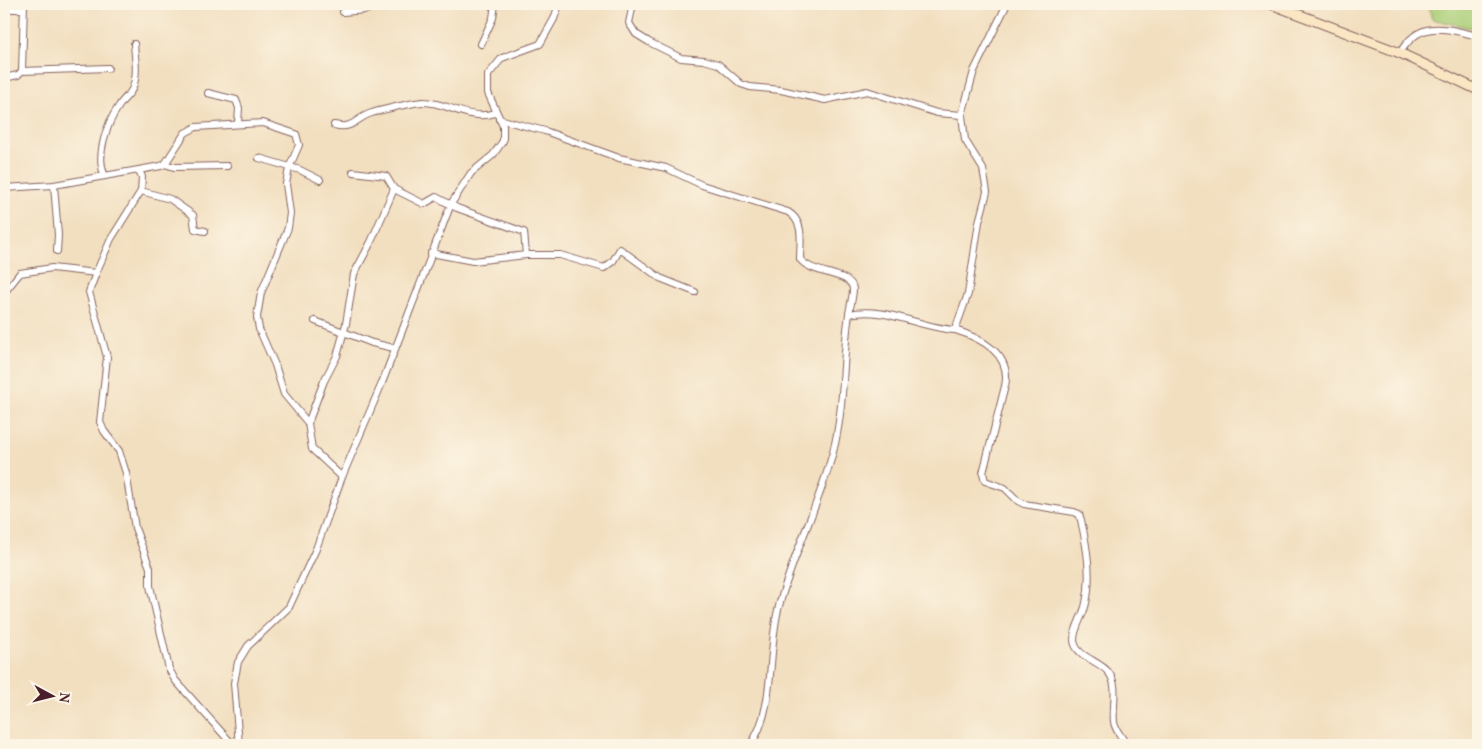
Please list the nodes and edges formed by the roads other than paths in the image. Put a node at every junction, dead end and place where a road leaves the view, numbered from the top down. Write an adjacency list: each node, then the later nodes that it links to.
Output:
1 (384, 4): 9 (street)
2 (495, 4): 12 (street)
3 (559, 4): 20 (street)
4 (633, 4): 19 (street)
5 (1007, 4): 19 (street)
6 (1270, 4): 13 (main road)
7 (23, 7): 8 (street); 15 (street)
8 (4, 9)
9 (343, 12)
10 (1478, 36): 13 (street)
11 (134, 44): 29 (street)
12 (482, 44)
13 (1400, 53): 17 (main road)
14 (108, 68): 15 (street)
15 (22, 71): 16 (street)
16 (4, 78)
17 (1478, 90)
18 (208, 93): 21 (street)
19 (962, 115): 45 (street)
20 (497, 116): 22 (street); 35 (street); 43 (street)
21 (238, 123): 24 (street); 26 (street)
22 (334, 125)
23 (259, 158): 26 (street)
24 (165, 164): 25 (street); 27 (street)
25 (227, 166)
26 (289, 168): 30 (street); 48 (street)
27 (139, 170): 29 (street); 34 (street)
28 (353, 172): 33 (street)
29 (105, 176): 31 (street)
30 (320, 180)
31 (54, 184): 32 (street); 37 (street)
32 (4, 188)
33 (394, 189): 35 (street); 46 (street)
34 (141, 191): 36 (street); 40 (street)
35 (451, 204): 38 (street); 39 (street)
36 (205, 231)
37 (57, 251)
38 (431, 254): 39 (street); 47 (street)
39 (526, 255): 41 (street)
40 (96, 273): 42 (street); 50 (street)
41 (694, 292)
42 (4, 293)
43 (849, 314): 45 (street); 52 (street)
44 (315, 321): 46 (street)
45 (955, 330): 53 (street)
46 (344, 331): 47 (street); 48 (street)
47 (394, 348): 49 (street)
48 (308, 423): 49 (street)
49 (342, 478): 51 (street)
50 (233, 745)
51 (239, 745)
52 (750, 745)
53 (1126, 745)

